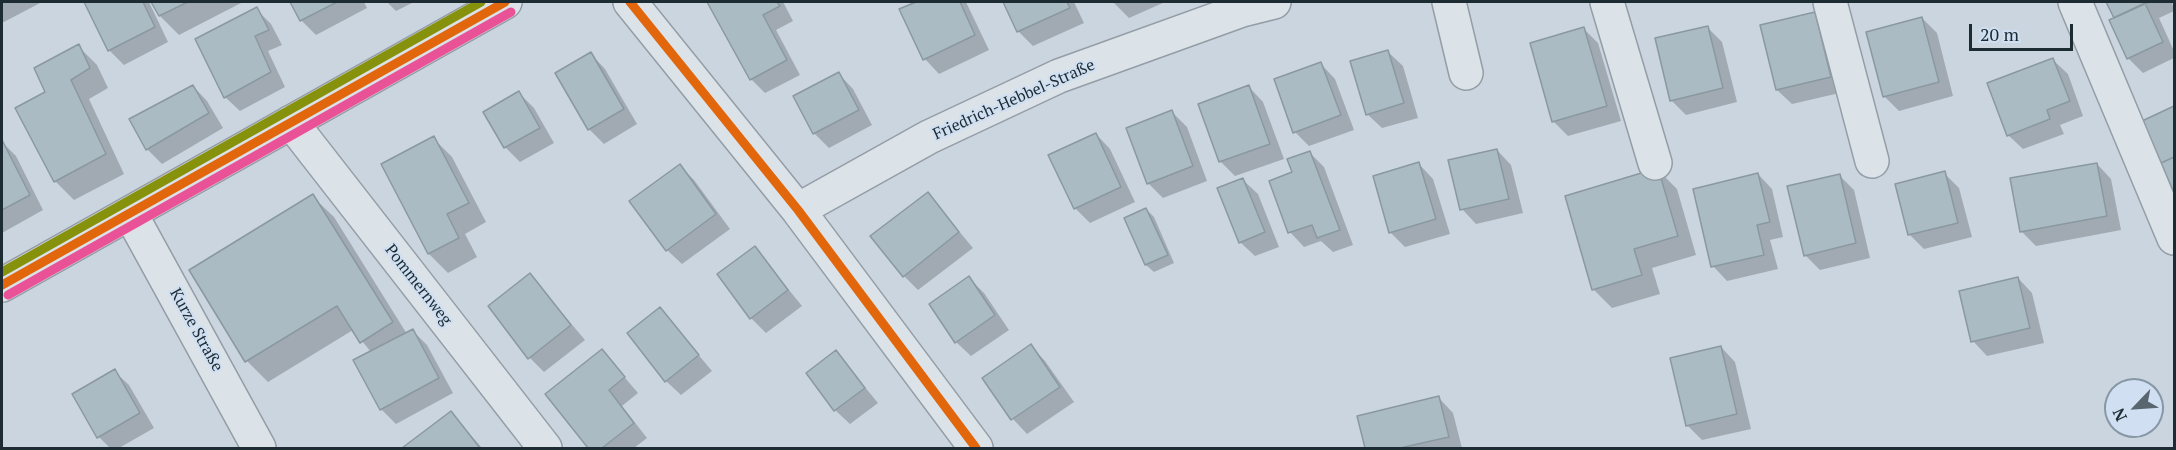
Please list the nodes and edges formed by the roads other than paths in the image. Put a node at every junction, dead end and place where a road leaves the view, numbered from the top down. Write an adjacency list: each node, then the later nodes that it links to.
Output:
1 (505, 2): 9 (street)
2 (630, 2): 12 (street)
3 (1274, 2): 12 (street, Friedrich-Hebbel-Straße)
4 (1449, 2): 8 (street)
5 (1607, 2): 11 (street)
6 (1830, 2): 10 (street)
7 (2075, 2): 14 (street)
8 (1466, 73)
9 (291, 122): 13 (street); 17 (street, Pommernweg)
10 (1872, 161)
11 (1655, 163)
12 (798, 210): 18 (street)
13 (130, 213): 15 (street); 16 (street, Kurze Straße)
14 (2175, 237)
15 (2, 285)
16 (259, 448)
17 (545, 448)
18 (976, 448)

